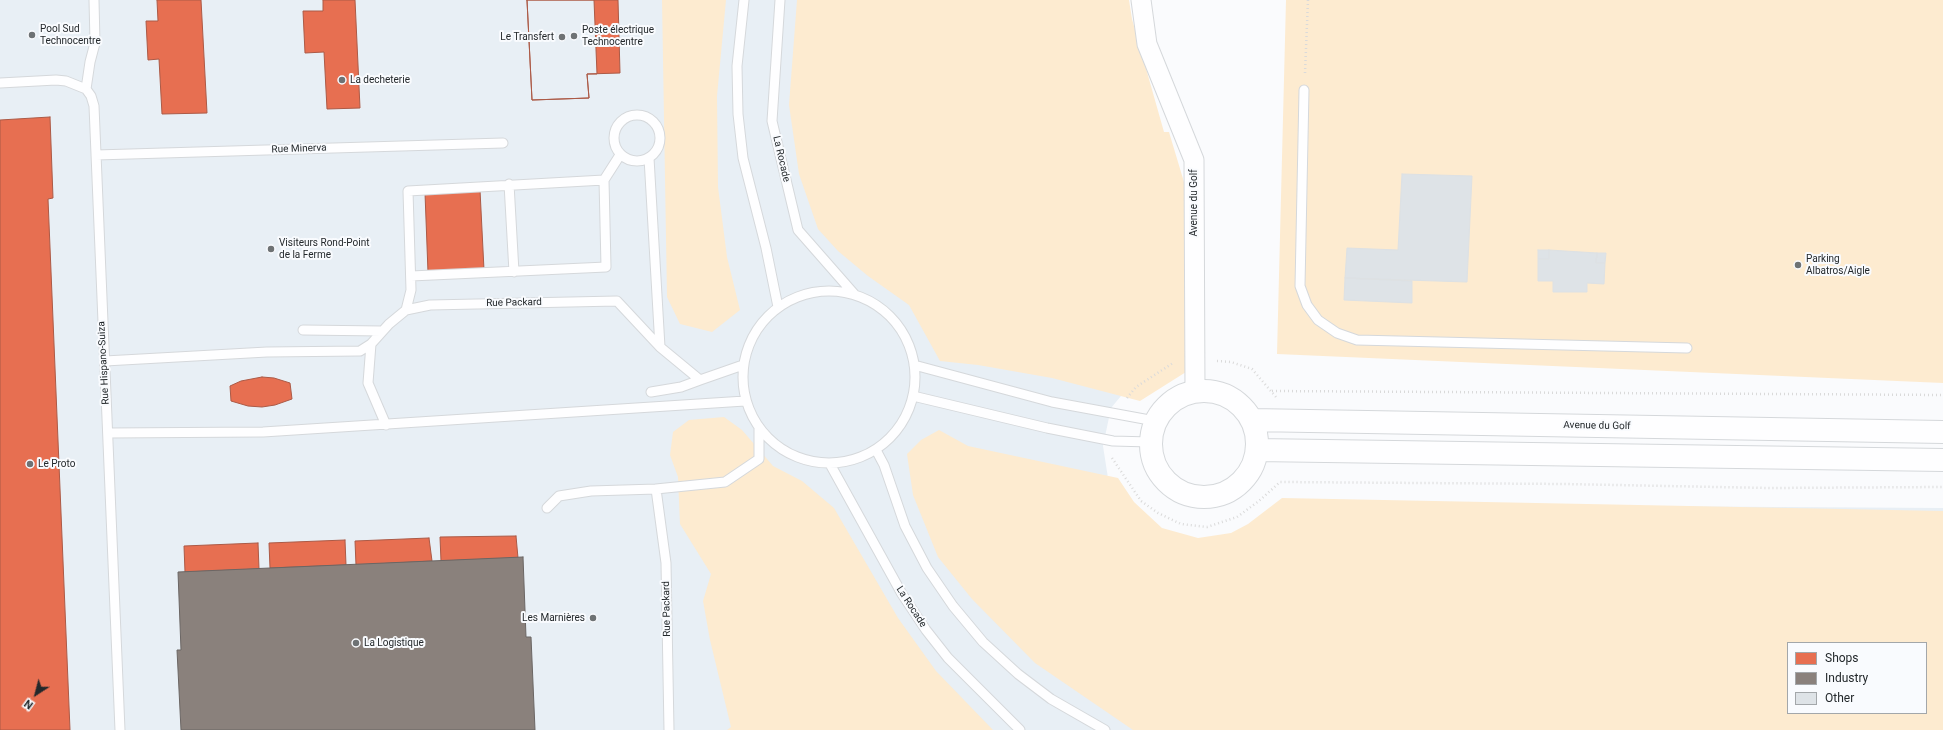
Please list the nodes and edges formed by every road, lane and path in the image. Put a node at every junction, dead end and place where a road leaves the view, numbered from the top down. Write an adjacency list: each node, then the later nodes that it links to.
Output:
1 (94, 0): 7 (lane)
2 (744, 0): 18 (lane)
3 (780, 0): 17 (lane, La Rocade)
4 (1141, 0): 31 (street, Avenue du Golf)
5 (1308, 0): 8 (path)
6 (0, 83): 7 (lane)
7 (86, 89): 11 (lane, Rue Hispano-Suiza)
8 (1304, 90): 24 (lane)
9 (502, 143): 11 (lane, Rue Minerva)
10 (620, 154): 12 (lane); 12 (lane); 13 (lane)
11 (96, 155): 26 (lane, Rue Hispano-Suiza)
12 (649, 158): 23 (lane)
13 (604, 180): 14 (lane); 15 (lane)
14 (509, 184): 15 (lane); 16 (lane)
15 (514, 272): 16 (lane)
16 (411, 276): 19 (lane)
17 (855, 295): 18 (lane); 28 (lane)
18 (778, 307): 29 (lane)
19 (406, 310): 21 (lane, Rue Packard); 23 (lane, Rue Packard)
20 (303, 330): 21 (lane)
21 (382, 331): 22 (lane, Rue Packard)
22 (371, 344): 26 (lane, Rue Packard); 41 (lane)
23 (660, 348): 30 (lane, Rue Packard)
24 (1687, 348)
25 (1179, 359): 38 (path)
26 (105, 361): 44 (lane, Rue Hispano-Suiza)
27 (1216, 361): 32 (path)
28 (914, 365): 35 (lane); 40 (lane)
29 (743, 366): 30 (lane); 37 (lane)
30 (700, 380): 33 (lane)
31 (1195, 391): 39 (street); 40 (street)
32 (1272, 391): 34 (path); 36 (path)
33 (651, 392)
34 (1943, 395)
35 (913, 396): 45 (lane); 46 (lane)
36 (1278, 400)
37 (745, 401): 41 (lane); 42 (lane)
38 (1123, 403)
39 (1252, 420): 43 (street, Avenue du Golf); 47 (street)
40 (1155, 421): 45 (street)
41 (386, 425): 44 (lane)
42 (759, 428): 50 (lane); 52 (lane)
43 (1943, 432)
44 (108, 433): 55 (lane, Rue Hispano-Suiza)
45 (1150, 442): 47 (street)
46 (876, 450): 50 (lane); 54 (lane)
47 (1257, 450): 49 (street)
48 (1110, 454): 51 (path)
49 (1943, 460)
50 (830, 464): 57 (lane, La Rocade)
51 (1943, 487)
52 (656, 489): 53 (lane); 56 (lane, Rue Packard)
53 (547, 508)
54 (1051, 699): 58 (lane); 59 (lane)
55 (120, 730)
56 (669, 730)
57 (1020, 730)
58 (1093, 730)
59 (1105, 730)

